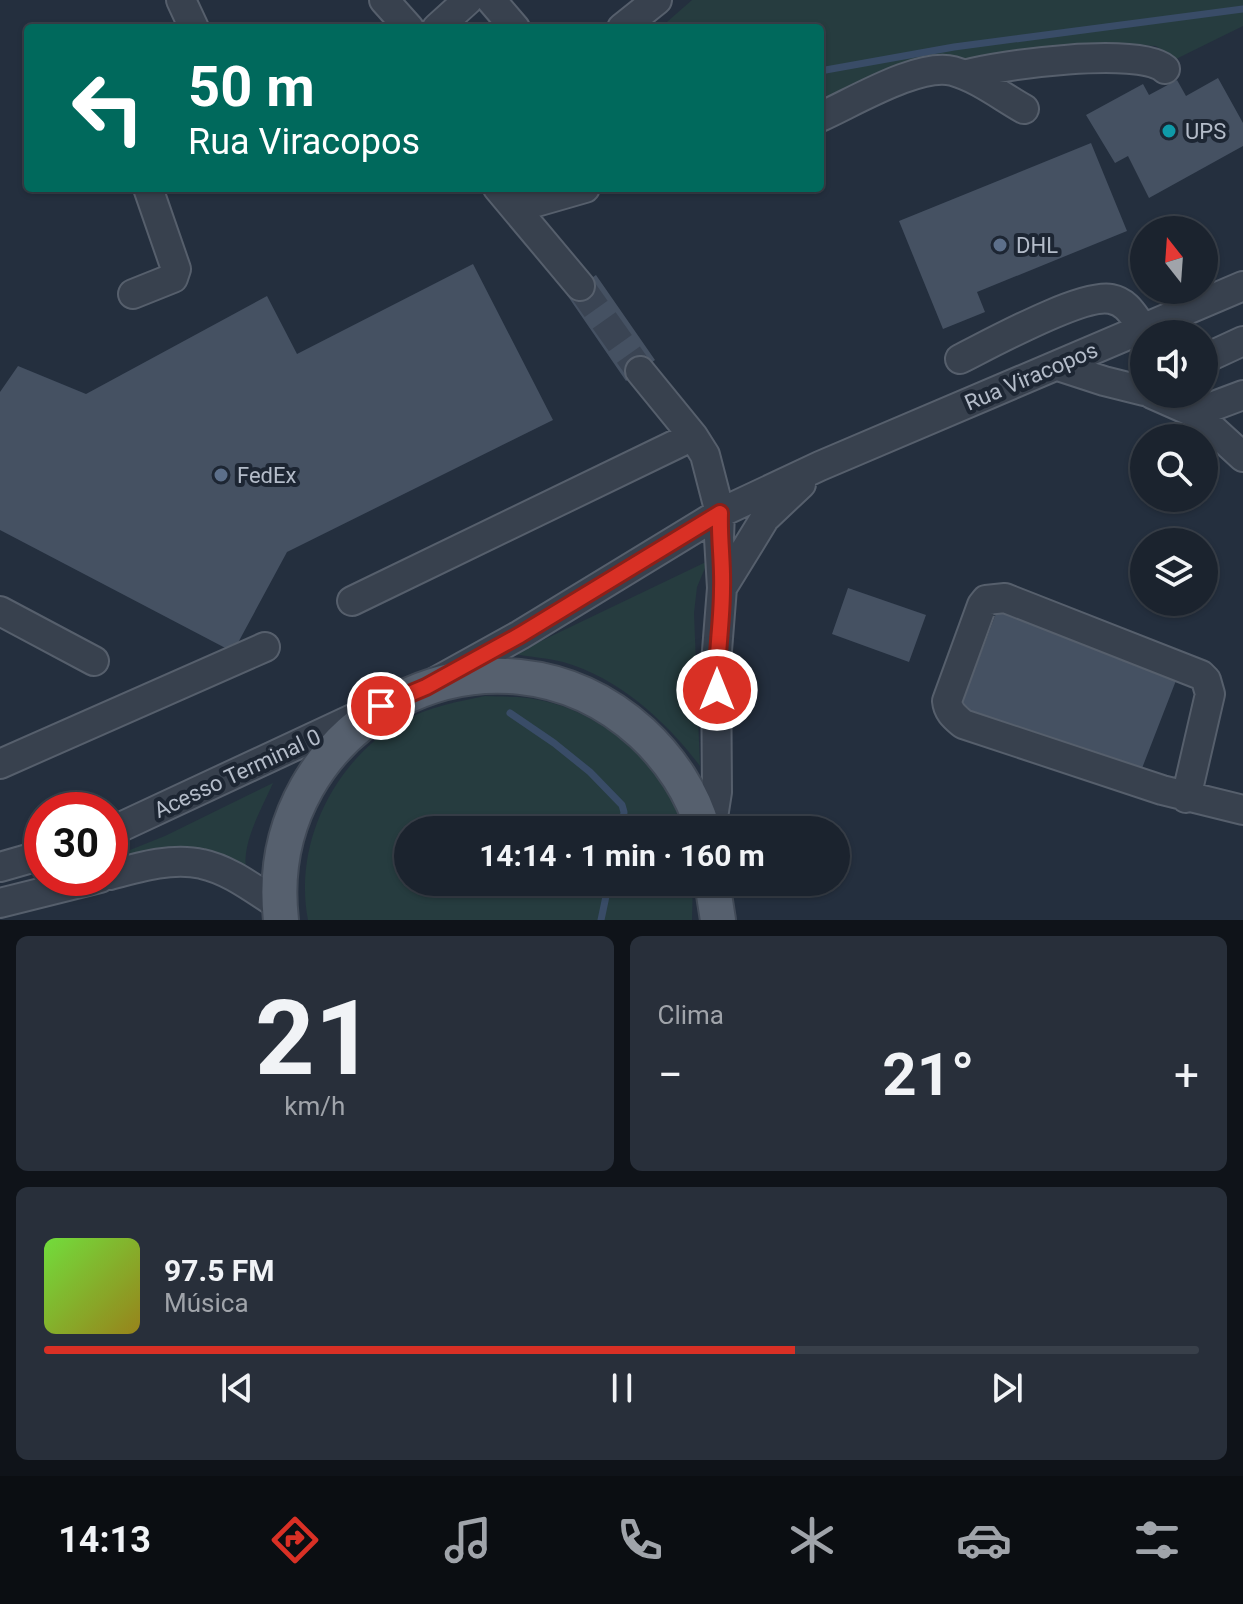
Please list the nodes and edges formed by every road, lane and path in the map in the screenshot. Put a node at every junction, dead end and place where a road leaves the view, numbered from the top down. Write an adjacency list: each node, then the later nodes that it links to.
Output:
1 (181, 0): 6 (street)
2 (384, 0): 7 (street)
3 (468, 0): 8 (street)
4 (491, 0): 9 (street)
5 (657, 0): 10 (street)
6 (192, 24)
7 (405, 24)
8 (441, 24)
9 (512, 24)
10 (627, 24)
11 (1165, 69): 12 (street)
12 (964, 75): 13 (street); 14 (street)
13 (1024, 109)
14 (824, 115)
15 (149, 192): 21 (street)
16 (503, 192): 19 (street)
17 (509, 192): 18 (street)
18 (571, 192)
19 (580, 286)
20 (1243, 286): 23 (street, Rua Viracopos)
21 (133, 294)
22 (1137, 320): 27 (street)
23 (1159, 320)
24 (1130, 333): 28 (street, Rua Viracopos)
25 (1243, 341): 26 (street)
26 (1218, 353)
27 (960, 359)
28 (1058, 366): 30 (street); 36 (street, Rua Viracopos)
29 (640, 371): 34 (street)
30 (1130, 386)
31 (1243, 395): 33 (street)
32 (1184, 408): 33 (street)
33 (1195, 413): 35 (street)
34 (693, 436): 37 (street); 39 (street)
35 (1243, 457)
36 (820, 466): 37 (street, Rua Viracopos); 38 (street, Rua Viracopos)
37 (720, 513): 38 (street, Rua Viracopos); 43 (street, Rua Viracopos)
38 (722, 588): 48 (street, Rua Viracopos)
39 (352, 601)
40 (0, 611): 42 (street)
41 (265, 647): 44 (street)
42 (94, 661)
43 (417, 690): 47 (main road); 49 (street, Acesso Terminal 0); 57 (main road)
44 (0, 764)
45 (1186, 798): 45 (street); 46 (street)
46 (1243, 810)
47 (697, 816)
48 (713, 816)
49 (128, 824)
50 (24, 860): 51 (street)
51 (0, 867)
52 (128, 871): 57 (street)
53 (28, 896): 56 (street)
54 (710, 896): 58 (main road)
55 (714, 896): 59 (main road)
56 (0, 903)
57 (280, 912)
58 (709, 920)
59 (718, 920)

